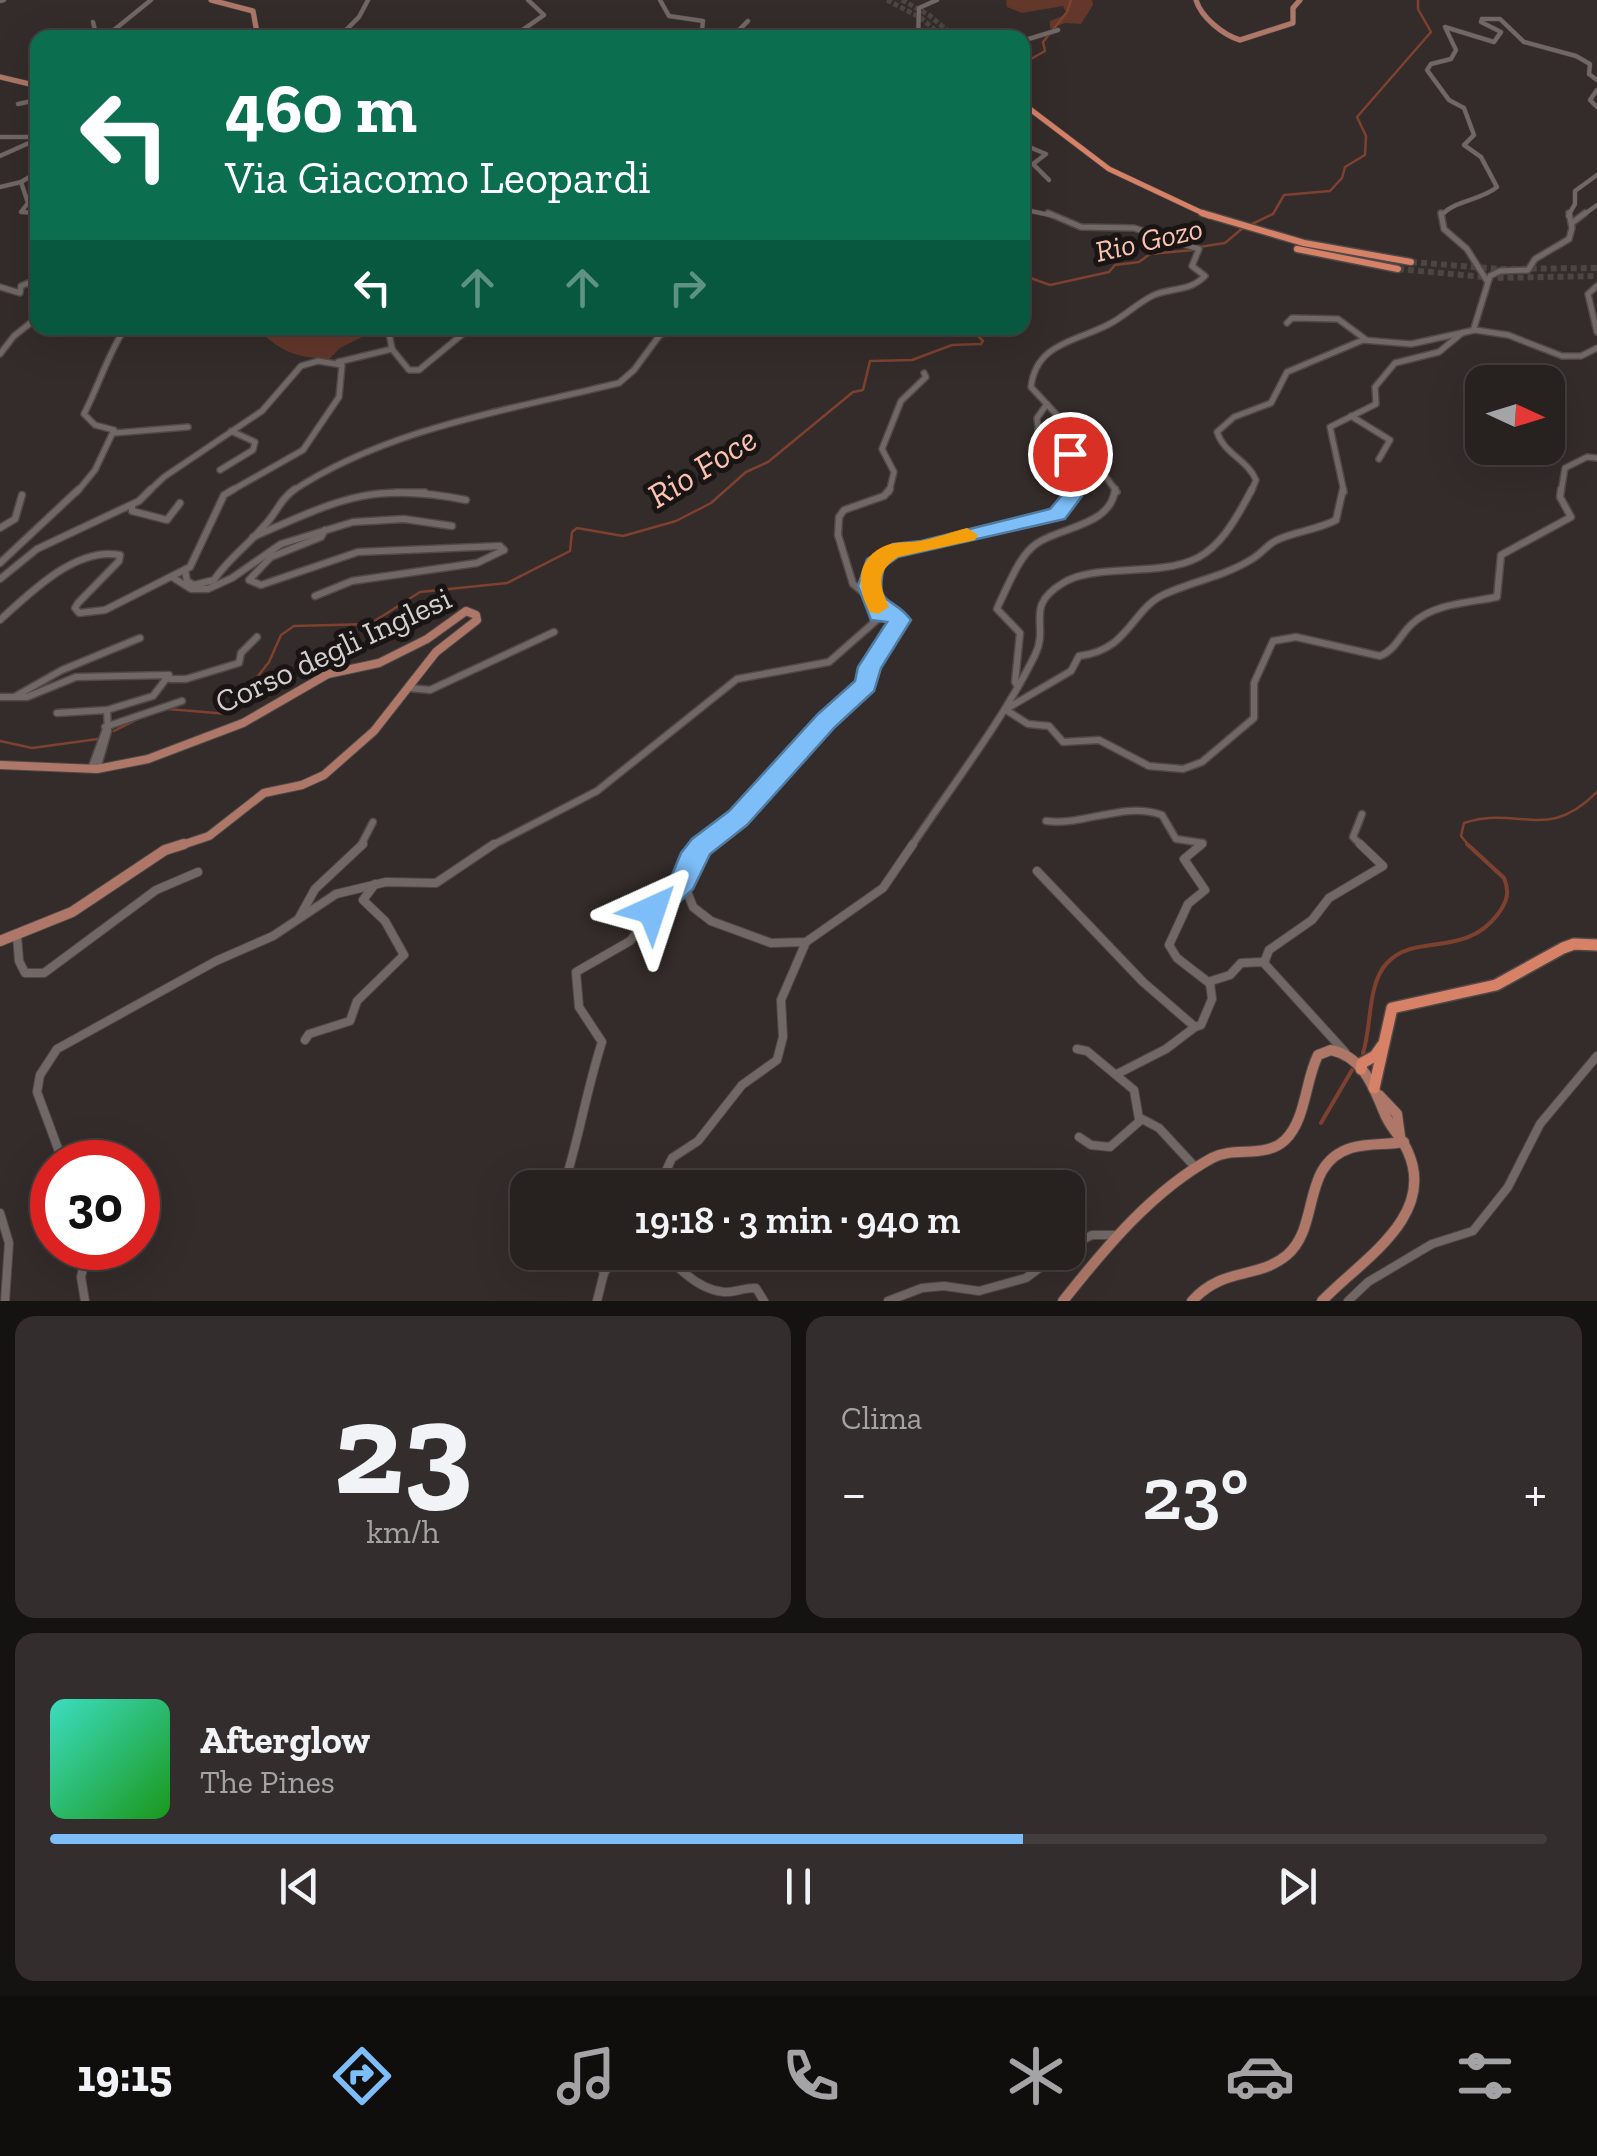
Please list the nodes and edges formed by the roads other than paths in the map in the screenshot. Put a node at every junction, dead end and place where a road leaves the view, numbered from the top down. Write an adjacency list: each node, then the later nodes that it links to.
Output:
1 (151, 0): 12 (street)
2 (210, 0): 13 (main road)
3 (368, 0): 14 (street)
4 (528, 0): 15 (street)
5 (660, 0): 16 (street)
6 (936, 0): 18 (street)
7 (1196, 0): 8 (main road)
8 (1300, 0)
9 (748, 21): 17 (street)
10 (94, 22): 11 (street)
11 (95, 30)
12 (113, 30)
13 (257, 30)
14 (346, 30)
15 (522, 30)
16 (702, 30)
17 (740, 30)
18 (918, 30)
19 (1058, 30): 20 (street)
20 (1030, 37)
21 (0, 77): 23 (main road)
22 (1597, 80): 48 (street)
23 (30, 85)
24 (1597, 90): 27 (street)
25 (30, 101): 26 (street)
26 (18, 104)
27 (1597, 106)
28 (1030, 113): 29 (highway)
29 (1042, 124): 40 (highway)
30 (30, 136): 31 (street)
31 (0, 137)
32 (30, 144): 34 (street)
33 (1030, 147): 37 (street)
34 (0, 156)
35 (1597, 174): 44 (street)
36 (30, 177): 38 (street)
37 (1049, 180)
38 (22, 182): 39 (street); 43 (street)
39 (0, 187)
40 (1146, 193): 45 (highway); 46 (highway)
41 (1597, 205): 44 (street)
42 (1030, 210): 66 (street)
43 (30, 213)
44 (1572, 224): 48 (street)
45 (1411, 262)
46 (1398, 269)
47 (30, 282): 50 (street)
48 (1487, 282): 53 (street)
49 (1597, 286): 54 (street)
50 (0, 287)
51 (1287, 322): 59 (street)
52 (30, 324): 63 (street)
53 (1470, 330): 59 (street); 61 (street); 67 (street)
54 (1597, 332)
55 (121, 335): 70 (street)
56 (389, 335): 62 (street)
57 (462, 335): 62 (street)
58 (659, 335): 82 (street)
59 (1364, 338): 60 (street); 97 (street)
60 (1344, 342)
61 (1597, 348)
62 (392, 349): 64 (street)
63 (0, 354)
64 (336, 362): 69 (street); 86 (street)
65 (924, 373): 90 (street)
66 (1048, 404): 71 (street); 71 (street)
67 (1351, 416): 73 (street); 103 (street)
68 (188, 427): 70 (street)
69 (231, 431): 74 (street); 78 (street)
70 (114, 433): 85 (street)
71 (1052, 438): 90 (street); 97 (street)
72 (1597, 458): 103 (street)
73 (1379, 459)
74 (220, 470)
75 (22, 495): 81 (street)
76 (466, 500): 79 (street)
77 (180, 503): 78 (street)
78 (132, 505): 88 (street)
79 (286, 524): 82 (street); 84 (street)
80 (452, 526): 83 (street)
81 (0, 528)
82 (263, 528): 84 (street)
83 (325, 530): 87 (street); 89 (street)
84 (253, 537): 86 (street)
85 (0, 563)
86 (185, 570): 87 (street)
87 (171, 576): 92 (street)
88 (0, 579)
89 (316, 596)
90 (876, 602): 91 (street)
91 (879, 614): 113 (street); 114 (street)
92 (0, 620)
93 (554, 632): 98 (street)
94 (257, 637): 96 (street)
95 (140, 638): 99 (street)
96 (170, 679): 99 (street); 102 (street)
97 (1018, 687): 103 (street)
98 (408, 688): 107 (main road, Corso degli Inglesi); 116 (main road, Corso degli Inglesi)
99 (15, 696): 100 (street)
100 (0, 698)
101 (182, 701): 105 (street)
102 (107, 710): 104 (street); 105 (street)
103 (1005, 710): 118 (street)
104 (58, 713)
105 (106, 728): 107 (street)
106 (0, 765): 107 (main road, Corso degli Inglesi)
107 (94, 769)
108 (1362, 814): 120 (street)
109 (1046, 820): 121 (street)
110 (372, 822): 115 (street)
111 (1037, 871): 122 (street)
112 (198, 872): 116 (street)
113 (683, 881): 118 (street); 134 (street)
114 (375, 884): 115 (street); 123 (street)
115 (297, 922): 132 (street)
116 (17, 936): 117 (main road, Corso degli Inglesi)
117 (0, 941)
118 (806, 942): 135 (street)
119 (1597, 945): 126 (highway)
120 (1264, 964): 121 (street); 126 (street)
121 (1210, 982): 122 (street)
122 (1194, 1027): 127 (street)
123 (305, 1040)
124 (1077, 1049): 127 (street)
125 (1597, 1056): 153 (street)
126 (1361, 1065): 128 (highway); 133 (main road)
127 (1117, 1074): 129 (street)
128 (1381, 1099): 130 (main road)
129 (1139, 1120): 131 (street); 133 (street)
130 (1399, 1133): 151 (main road); 152 (main road)
131 (1079, 1136)
132 (55, 1140)
133 (1196, 1168): 137 (main road)
134 (569, 1170)
135 (666, 1170)
136 (0, 1214): 145 (street)
137 (1119, 1236): 138 (street); 150 (main road)
138 (1085, 1238)
139 (84, 1270): 146 (street)
140 (603, 1270): 144 (street)
141 (606, 1270): 144 (street)
142 (681, 1270): 148 (street)
143 (1036, 1270): 149 (street)
144 (604, 1273): 147 (street)
145 (5, 1301)
146 (86, 1301)
147 (597, 1301)
148 (764, 1301)
149 (888, 1301)
150 (1063, 1301)
151 (1192, 1301)
152 (1322, 1301)
153 (1348, 1301)

